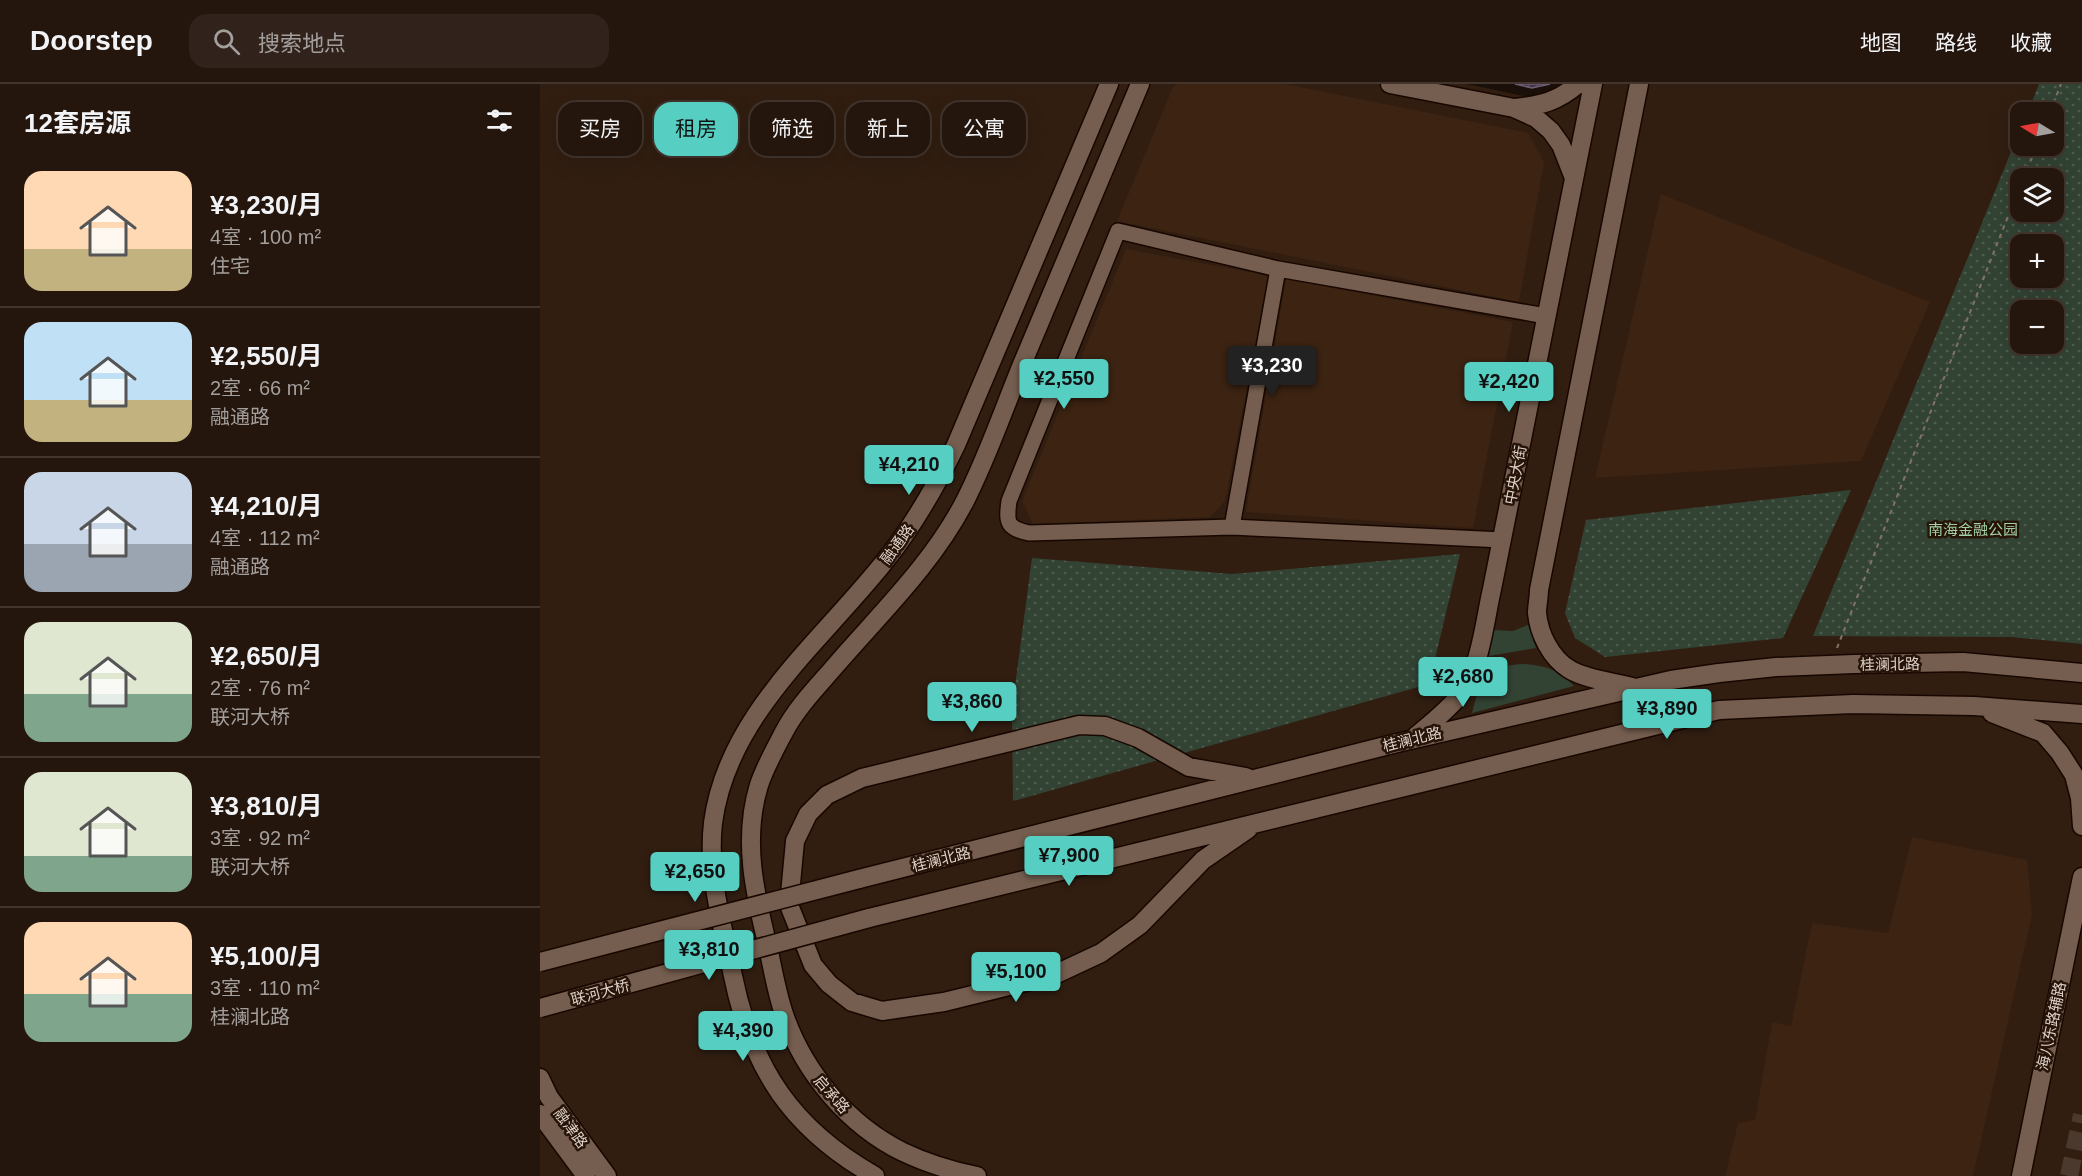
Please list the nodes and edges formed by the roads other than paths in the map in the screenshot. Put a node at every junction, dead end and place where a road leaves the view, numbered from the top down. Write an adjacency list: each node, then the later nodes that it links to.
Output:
1 (1140, 84): 29 (main road, 启承路)
2 (1390, 84): 7 (main road)
3 (1578, 84): 7 (main road)
4 (1593, 84): 8 (main road, 中央大街)
5 (1639, 84): 14 (main road)
6 (1106, 87): 28 (main road, 融通路)
7 (1514, 108): 8 (main road)
8 (1574, 178): 10 (main road, 中央大街)
9 (1278, 269): 10 (street); 11 (street); 11 (street)
10 (1546, 316): 12 (main road, 中央大街)
11 (1232, 527): 12 (street)
12 (1502, 540): 17 (main road, 中央大街)
13 (2082, 673): 14 (main road, 桂澜北路)
14 (1636, 688): 17 (main road, 桂澜北路)
15 (1974, 706): 16 (main road); 19 (main road); 20 (main road)
16 (2082, 714)
17 (1413, 739): 18 (main road, 桂澜北路)
18 (1256, 779): 19 (main road); 22 (main road, 桂澜北路, bridge)
19 (1260, 822): 23 (main road, 联河大桥, bridge)
20 (2082, 826)
21 (2082, 877): 30 (main road, 海八东路辅路)
22 (540, 962)
23 (540, 1008)
24 (540, 1078): 27 (main road, 融津路)
25 (540, 1114): 26 (main road, 融津路)
26 (586, 1176)
27 (607, 1176)
28 (875, 1176)
29 (977, 1176)
30 (2021, 1176)

